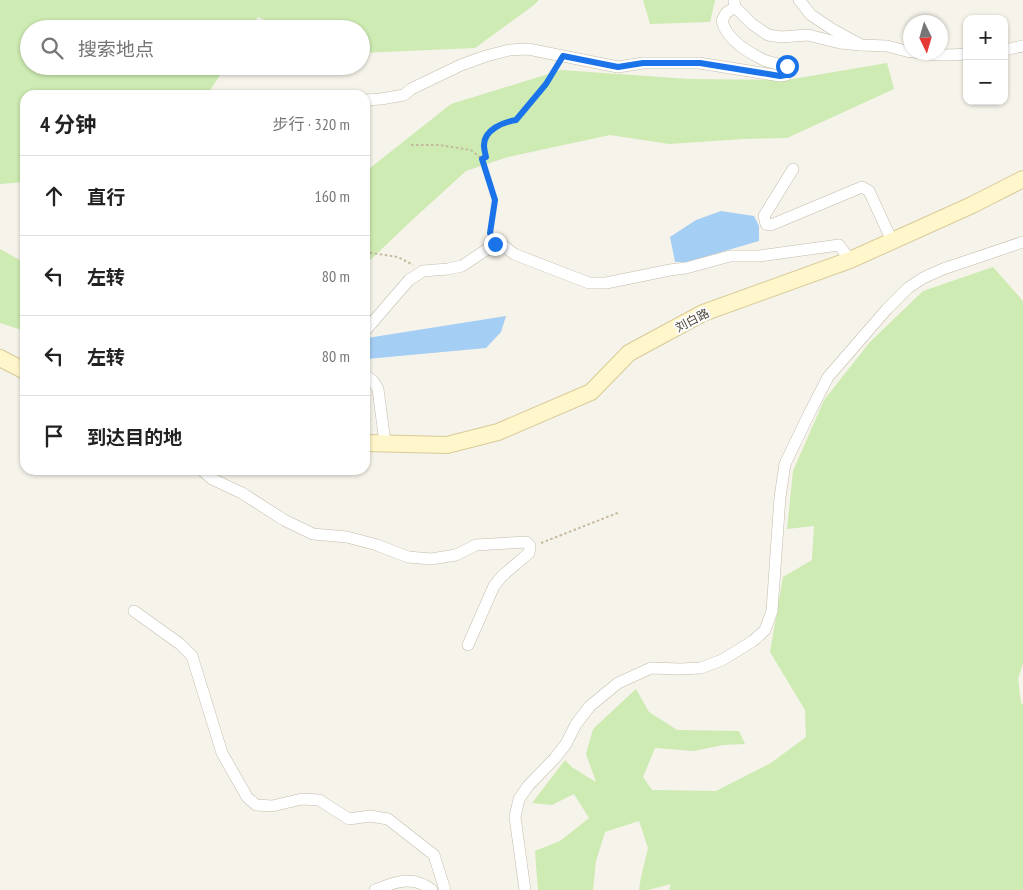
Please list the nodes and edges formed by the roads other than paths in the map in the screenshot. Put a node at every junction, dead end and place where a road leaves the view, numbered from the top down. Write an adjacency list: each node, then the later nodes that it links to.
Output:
1 (799, 0): 3 (street)
2 (734, 4): 3 (street); 9 (street)
3 (861, 45): 6 (street)
4 (1023, 46): 5 (street)
5 (1008, 49)
6 (903, 50)
7 (963, 54): 8 (street)
8 (948, 55)
9 (370, 100)
10 (793, 169): 12 (street)
11 (1023, 179): 12 (street, 刘白路)
12 (892, 241): 14 (street, 刘白路)
13 (1023, 242): 27 (street)
14 (850, 260): 15 (street); 20 (street, 刘白路)
15 (370, 325)
16 (0, 358): 17 (street)
17 (20, 368)
18 (370, 379): 20 (street)
19 (370, 442): 20 (street, 刘白路)
20 (385, 443)
21 (208, 475): 23 (street)
22 (134, 612): 26 (street)
23 (468, 645)
24 (375, 890): 25 (street)
25 (432, 890)
26 (445, 890)
27 (525, 890)

